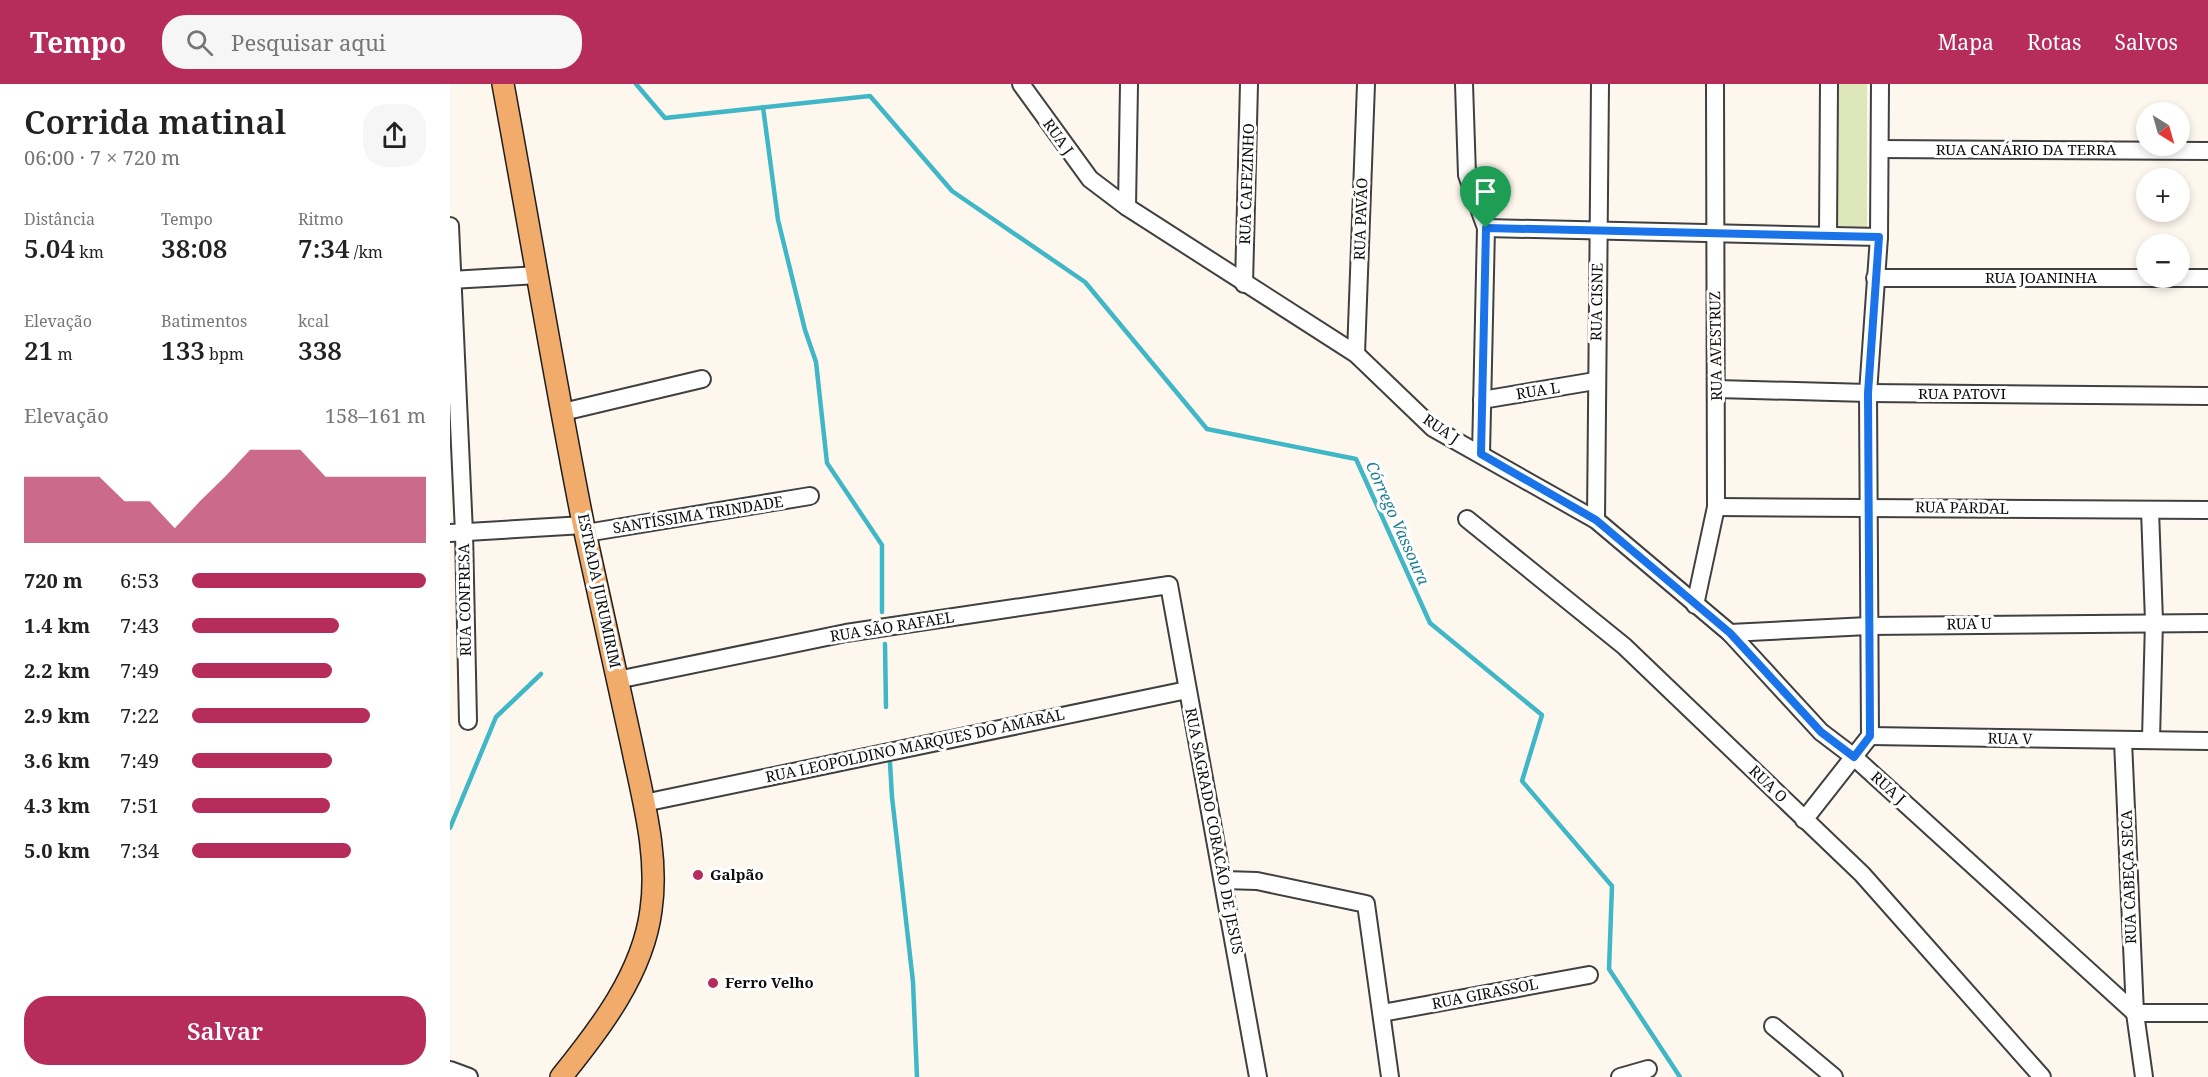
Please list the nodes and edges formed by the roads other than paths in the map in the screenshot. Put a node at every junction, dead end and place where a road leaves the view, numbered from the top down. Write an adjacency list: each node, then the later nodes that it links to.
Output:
1 (502, 84): 20 (main road, ESTRADA JURUMIRIM)
2 (1021, 84): 13 (street, RUA J)
3 (1129, 84): 13 (street)
4 (1250, 84): 24 (street, RUA CAFEZINHO)
5 (1366, 84): 25 (street, RUA PAVÃO)
6 (1464, 84): 15 (street)
7 (1600, 84): 16 (street, RUA CISNE)
8 (1714, 84): 17 (street, RUA AVESTRUZ)
9 (1828, 84): 18 (street)
10 (1880, 84): 11 (street)
11 (1880, 149): 12 (street, RUA CANÁRIO DA TERRA); 19 (street)
12 (2208, 151)
13 (1127, 207): 24 (street, RUA J)
14 (450, 226): 23 (street, RUA CONFRESA)
15 (1486, 228): 16 (street); 31 (street)
16 (1598, 231): 17 (street); 27 (street, RUA CISNE)
17 (1715, 233): 18 (street); 28 (street, RUA AVESTRUZ)
18 (1828, 235): 19 (street)
19 (1879, 237): 21 (street)
20 (539, 276): 23 (street); 32 (main road, ESTRADA JURUMIRIM)
21 (1875, 278): 22 (street, RUA JOANINHA); 29 (street)
22 (2208, 278)
23 (452, 280): 42 (street, RUA CONFRESA)
24 (1244, 284): 25 (street, RUA J)
25 (1356, 354): 33 (street, RUA J)
26 (702, 379): 32 (street)
27 (1595, 381): 31 (street, RUA L); 40 (street, RUA CISNE)
28 (1717, 389): 29 (street, RUA PATOVI); 35 (street, RUA AVESTRUZ)
29 (1868, 393): 30 (street, RUA PATOVI); 36 (street)
30 (2208, 396)
31 (1482, 400): 33 (street)
32 (563, 412): 41 (main road, ESTRADA JURUMIRIM)
33 (1481, 454): 40 (street, RUA J)
34 (810, 496): 41 (street, SANTÍSSIMA TRINDADE)
35 (1716, 507): 36 (street, RUA PARDAL); 44 (street, RUA AVESTRUZ)
36 (1869, 507): 37 (street, RUA PARDAL); 47 (street)
37 (2150, 510): 38 (street, RUA PARDAL); 45 (street)
38 (2208, 510)
39 (1467, 519): 58 (street, RUA O)
40 (1596, 520): 44 (street, RUA J)
41 (585, 529): 42 (street, SANTÍSSIMA TRINDADE); 49 (main road, ESTRADA JURUMIRIM)
42 (457, 533): 51 (street, RUA CONFRESA)
43 (1169, 585): 49 (street, RUA SÃO RAFAEL); 50 (street, RUA SAGRADO CORACÃO DE JESUS)
44 (1695, 605): 48 (street, RUA J)
45 (2154, 621): 46 (street, RUA U); 47 (street, RUA U); 53 (street)
46 (2208, 623)
47 (1868, 626): 48 (street, RUA U); 52 (street)
48 (1730, 633): 56 (street, RUA J)
49 (618, 680): 57 (main road, ESTRADA JURUMIRIM)
50 (1187, 690): 57 (street, RUA LEOPOLDINO MARQUES DO AMARAL); 59 (street, RUA SAGRADO CORACÃO DE JESUS)
51 (468, 722)
52 (1870, 736): 54 (street, RUA V); 56 (street)
53 (2151, 739): 54 (street, RUA V); 55 (street, RUA V)
54 (2123, 741): 62 (street, RUA CABEÇA SECA)
55 (2208, 741)
56 (1854, 757): 58 (street); 62 (street, RUA J)
57 (644, 802): 65 (main road, ESTRADA JURUMIRIM)
58 (1804, 819): 75 (street, RUA O)
59 (1224, 880): 61 (street); 71 (street, RUA SAGRADO CORACÃO DE JESUS)
60 (1588, 975): 61 (street, RUA GIRASSOL)
61 (1382, 1013): 72 (street)
62 (2135, 1013): 63 (street); 76 (street, RUA CABEÇA SECA)
63 (2208, 1013)
64 (1773, 1026): 74 (street)
65 (585, 1048): 69 (main road, ESTRADA JURUMIRIM); 70 (main road)
66 (1648, 1069): 73 (street)
67 (450, 1070): 68 (street)
68 (469, 1077)
69 (561, 1077)
70 (581, 1077)
71 (1258, 1077)
72 (1390, 1077)
73 (1620, 1077)
74 (1834, 1077)
75 (2042, 1077)
76 (2144, 1077)

